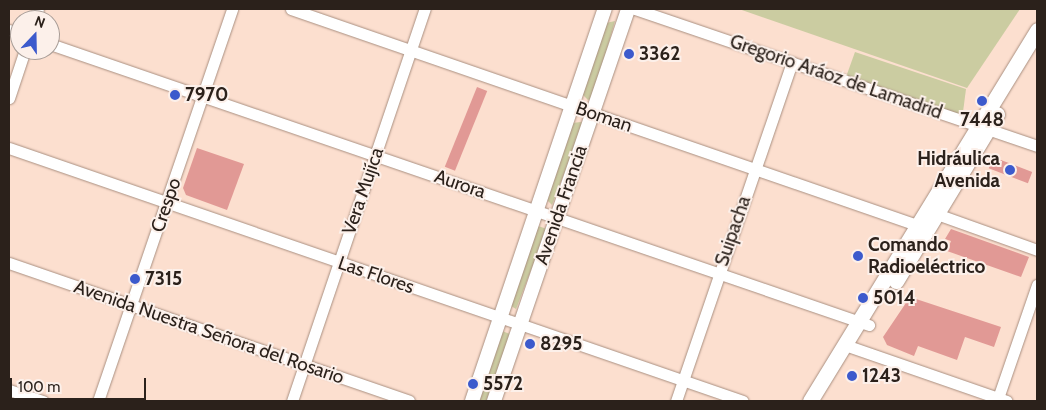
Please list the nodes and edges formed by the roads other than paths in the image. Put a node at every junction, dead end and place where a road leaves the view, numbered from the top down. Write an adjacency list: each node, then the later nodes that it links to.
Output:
1 (232, 9): 13 (street, Crespo)
2 (291, 9): 9 (street, Boman)
3 (425, 9): 9 (street, Vera Mujíca)
4 (605, 9): 15 (street, Avenida Francia)
5 (628, 9): 16 (street, Avenida Francia)
6 (635, 9): 12 (street, Gregorio Aráoz de Lamadrid)
7 (1037, 30): 10 (main road)
8 (60, 47): 13 (street, Aurora)
9 (411, 50): 15 (street, Boman); 20 (street, Vera Mujíca)
10 (1034, 50): 17 (main road)
11 (22, 60): 14 (street)
12 (792, 62): 17 (street, Gregorio Aráoz de Lamadrid); 21 (street, Suipacha)
13 (204, 94): 20 (street, Aurora); 22 (street, Crespo)
14 (9, 98)
15 (573, 106): 16 (street, Boman); 23 (street, Avenida Francia)
16 (593, 113): 21 (street, Boman); 25 (street, Avenida Francia)
17 (983, 127): 18 (street, Gregorio Aráoz de Lamadrid); 24 (main road)
18 (1037, 146)
19 (9, 148): 22 (street, Las Flores)
20 (376, 155): 23 (street, Aurora); 28 (street, Vera Mujíca)
21 (755, 169): 26 (street, Boman); 30 (street, Suipacha)
22 (167, 202): 28 (street, Las Flores); 32 (street, Crespo)
23 (538, 211): 25 (street, Aurora); 33 (street, Avenida Francia)
24 (931, 212): 26 (main road); 27 (street); 34 (main road)
25 (557, 217): 30 (street, Aurora); 35 (street, Avenida Francia)
26 (917, 225): 34 (main road)
27 (1037, 250)
28 (339, 262): 33 (street, Las Flores); 37 (street, Vera Mujíca)
29 (9, 263): 32 (street, Avenida Nuestra Señora del Rosario)
30 (719, 272): 34 (street, Aurora); 38 (street, Suipacha)
31 (1037, 285): 41 (street)
32 (132, 305): 37 (street, Avenida Nuestra Señora del Rosario); 43 (street, Crespo)
33 (501, 318): 35 (street, Las Flores); 46 (street, Avenida Francia)
34 (864, 323): 36 (main road)
35 (520, 324): 38 (street, Las Flores); 47 (street, Avenida Francia)
36 (850, 347): 41 (street); 50 (main road); 51 (main road)
37 (304, 365): 40 (street, Avenida Nuestra Señora del Rosario); 44 (street, Vera Mujíca)
38 (683, 379): 48 (street, Suipacha); 49 (street, Las Flores)
39 (9, 390): 42 (street)
40 (380, 396): 45 (street, Avenida Nuestra Señora del Rosario)
41 (1001, 400)
42 (43, 401)
43 (98, 401)
44 (292, 401)
45 (409, 401)
46 (472, 401)
47 (494, 401)
48 (676, 401)
49 (743, 401)
50 (810, 401)
51 (822, 401)

